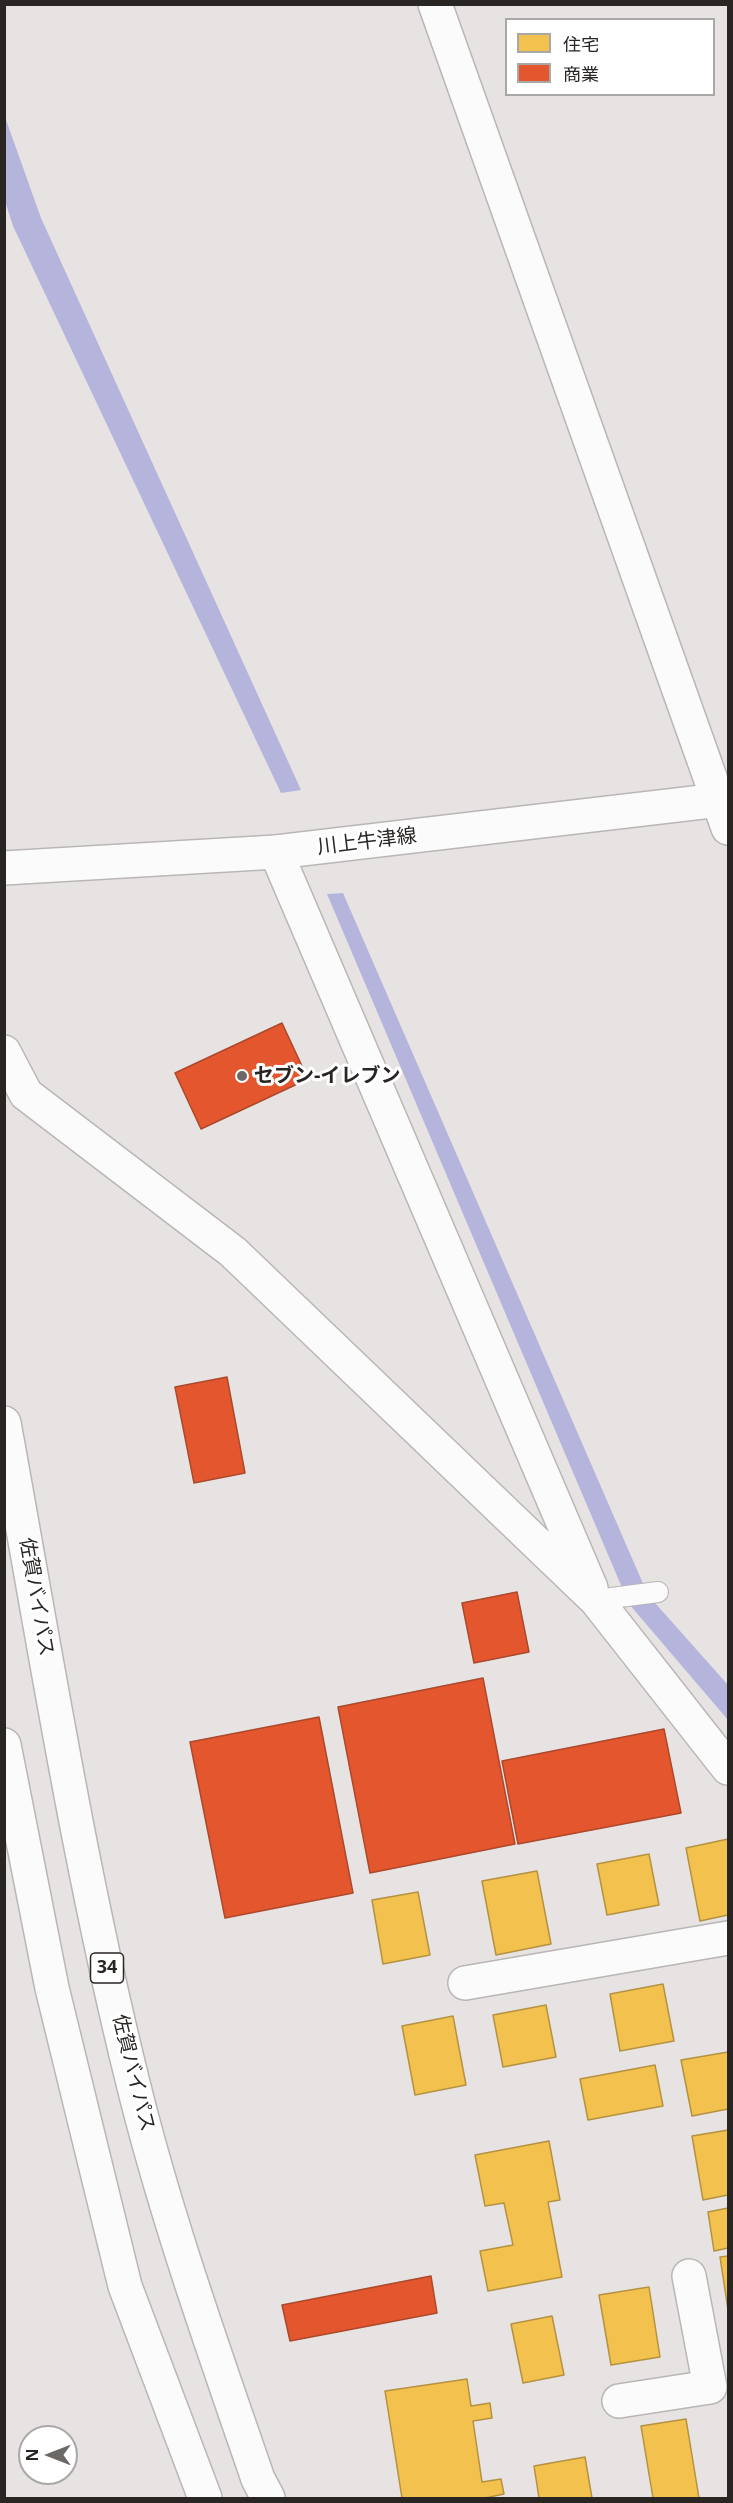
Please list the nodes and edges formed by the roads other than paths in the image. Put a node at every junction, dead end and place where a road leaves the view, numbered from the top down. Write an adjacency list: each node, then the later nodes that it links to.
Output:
1 (435, 4): 2 (main road)
2 (725, 809): 3 (main road, 川上牛津線)
3 (276, 852): 4 (main road, 川上牛津線); 8 (main road)
4 (4, 868)
5 (4, 1052): 8 (main road)
6 (4, 1423): 17 (main road, 佐賀バイパス / 34)
7 (658, 1592): 8 (lane)
8 (596, 1600): 10 (main road)
9 (4, 1745): 16 (main road)
10 (729, 1768)
11 (729, 1938): 12 (main road)
12 (465, 1983)
13 (689, 2276): 14 (main road)
14 (717, 2348): 15 (main road)
15 (619, 2401)
16 (205, 2499)
17 (268, 2499)

